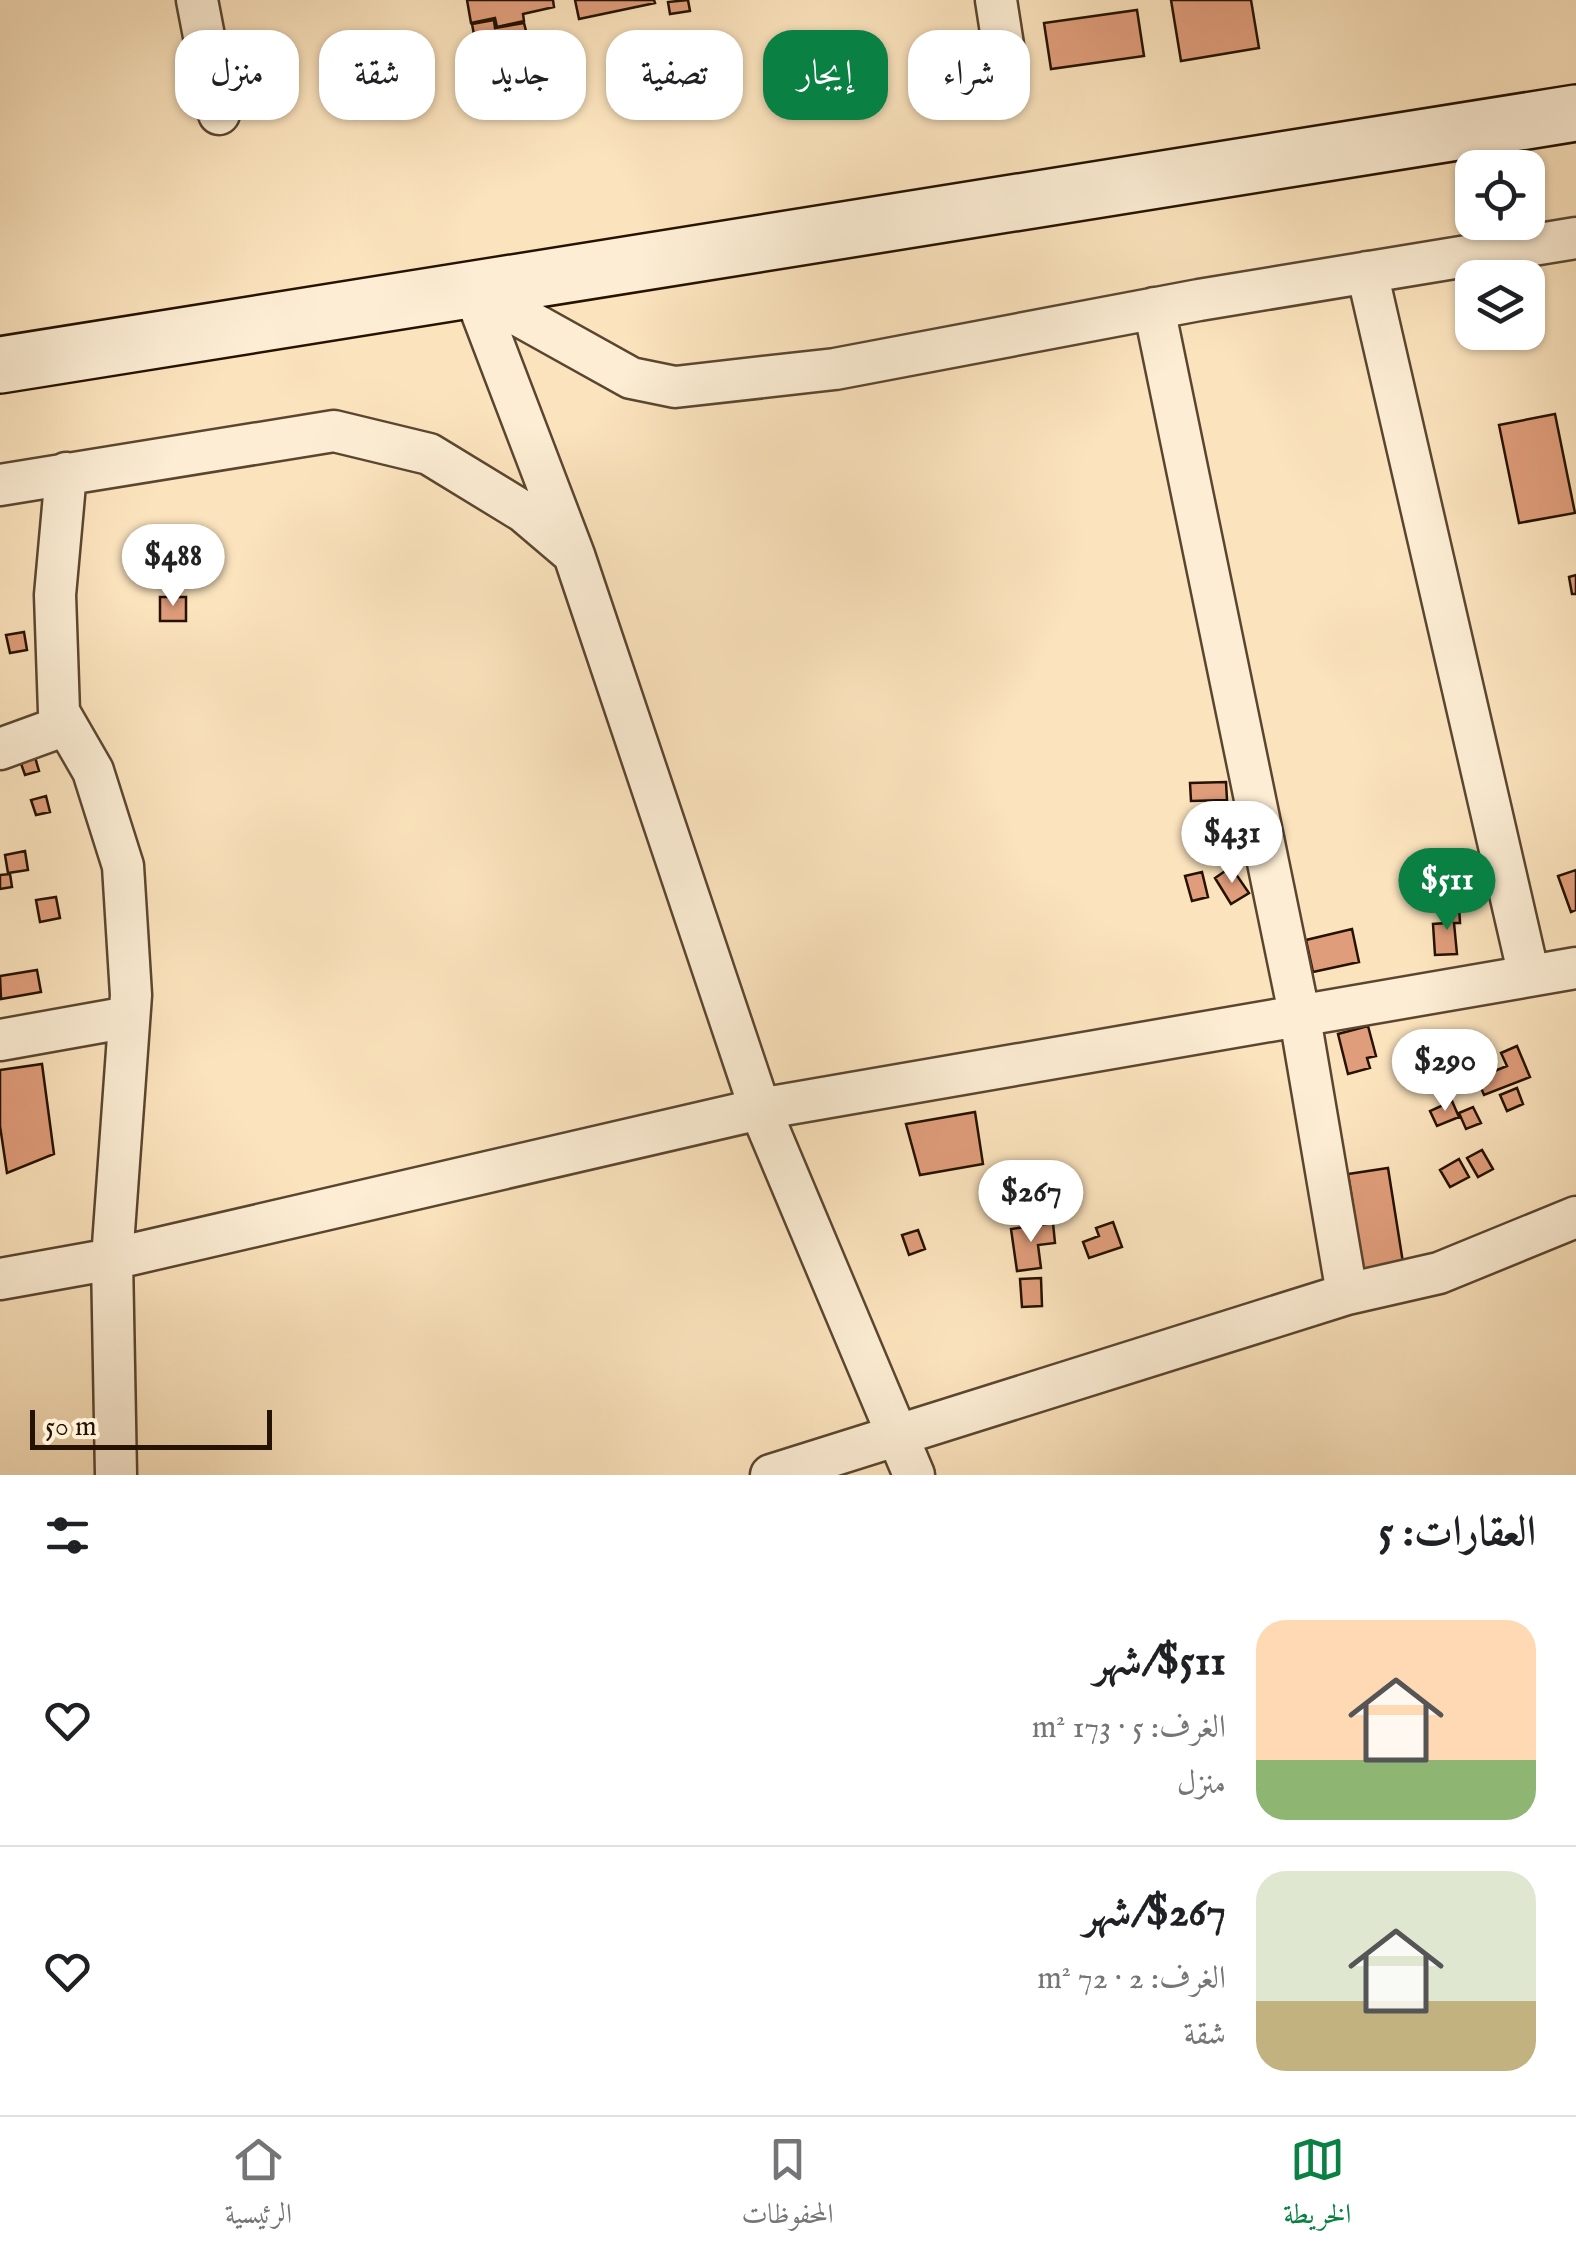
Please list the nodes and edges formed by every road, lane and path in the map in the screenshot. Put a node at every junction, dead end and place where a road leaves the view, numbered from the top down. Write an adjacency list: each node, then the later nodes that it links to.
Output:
1 (197, 0): 3 (street)
2 (996, 0): 4 (street)
3 (203, 30)
4 (1001, 30)
5 (1576, 113): 8 (street)
6 (1576, 238): 7 (street)
7 (1367, 272): 9 (street); 17 (street)
8 (473, 290): 9 (street); 10 (street); 13 (street)
9 (1154, 308): 19 (street)
10 (0, 366)
11 (66, 473): 12 (street); 13 (street); 14 (street)
12 (0, 485)
13 (574, 554): 21 (street)
14 (66, 725): 15 (street); 18 (street)
15 (0, 748)
16 (1576, 968): 17 (street)
17 (1528, 976): 19 (street)
18 (129, 1017): 20 (street); 23 (street)
19 (1300, 1018): 21 (street); 25 (street)
20 (0, 1040)
21 (760, 1109): 23 (street); 26 (street)
22 (1576, 1217): 25 (street)
23 (112, 1259): 24 (street); 27 (street)
24 (0, 1279)
25 (1347, 1294): 26 (street)
26 (898, 1433): 28 (street); 29 (street)
27 (116, 1475)
28 (771, 1475)
29 (914, 1475)

